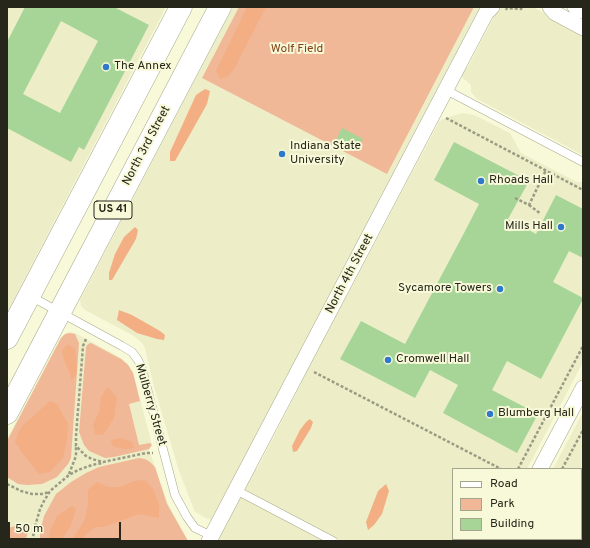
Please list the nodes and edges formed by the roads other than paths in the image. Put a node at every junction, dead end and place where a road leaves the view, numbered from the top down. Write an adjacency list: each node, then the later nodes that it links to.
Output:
1 (181, 7): 10 (highway, US 41)
2 (220, 7): 11 (highway, North 3rd Street / US 41)
3 (492, 7): 8 (street, North 4th Street)
4 (550, 7): 7 (street)
5 (575, 7): 6 (street)
6 (583, 11)
7 (583, 28)
8 (446, 90): 9 (lane); 16 (street, North 4th Street)
9 (583, 162)
10 (29, 296): 11 (lane, Mulberry Street); 12 (highway, US 41)
11 (60, 312): 14 (highway, North 3rd Street / US 41); 17 (lane, Mulberry Street)
12 (7, 338)
13 (583, 388): 15 (street)
14 (7, 413)
15 (541, 468)
16 (236, 490): 17 (street, North 4th Street); 18 (lane)
17 (211, 539)
18 (333, 541)

